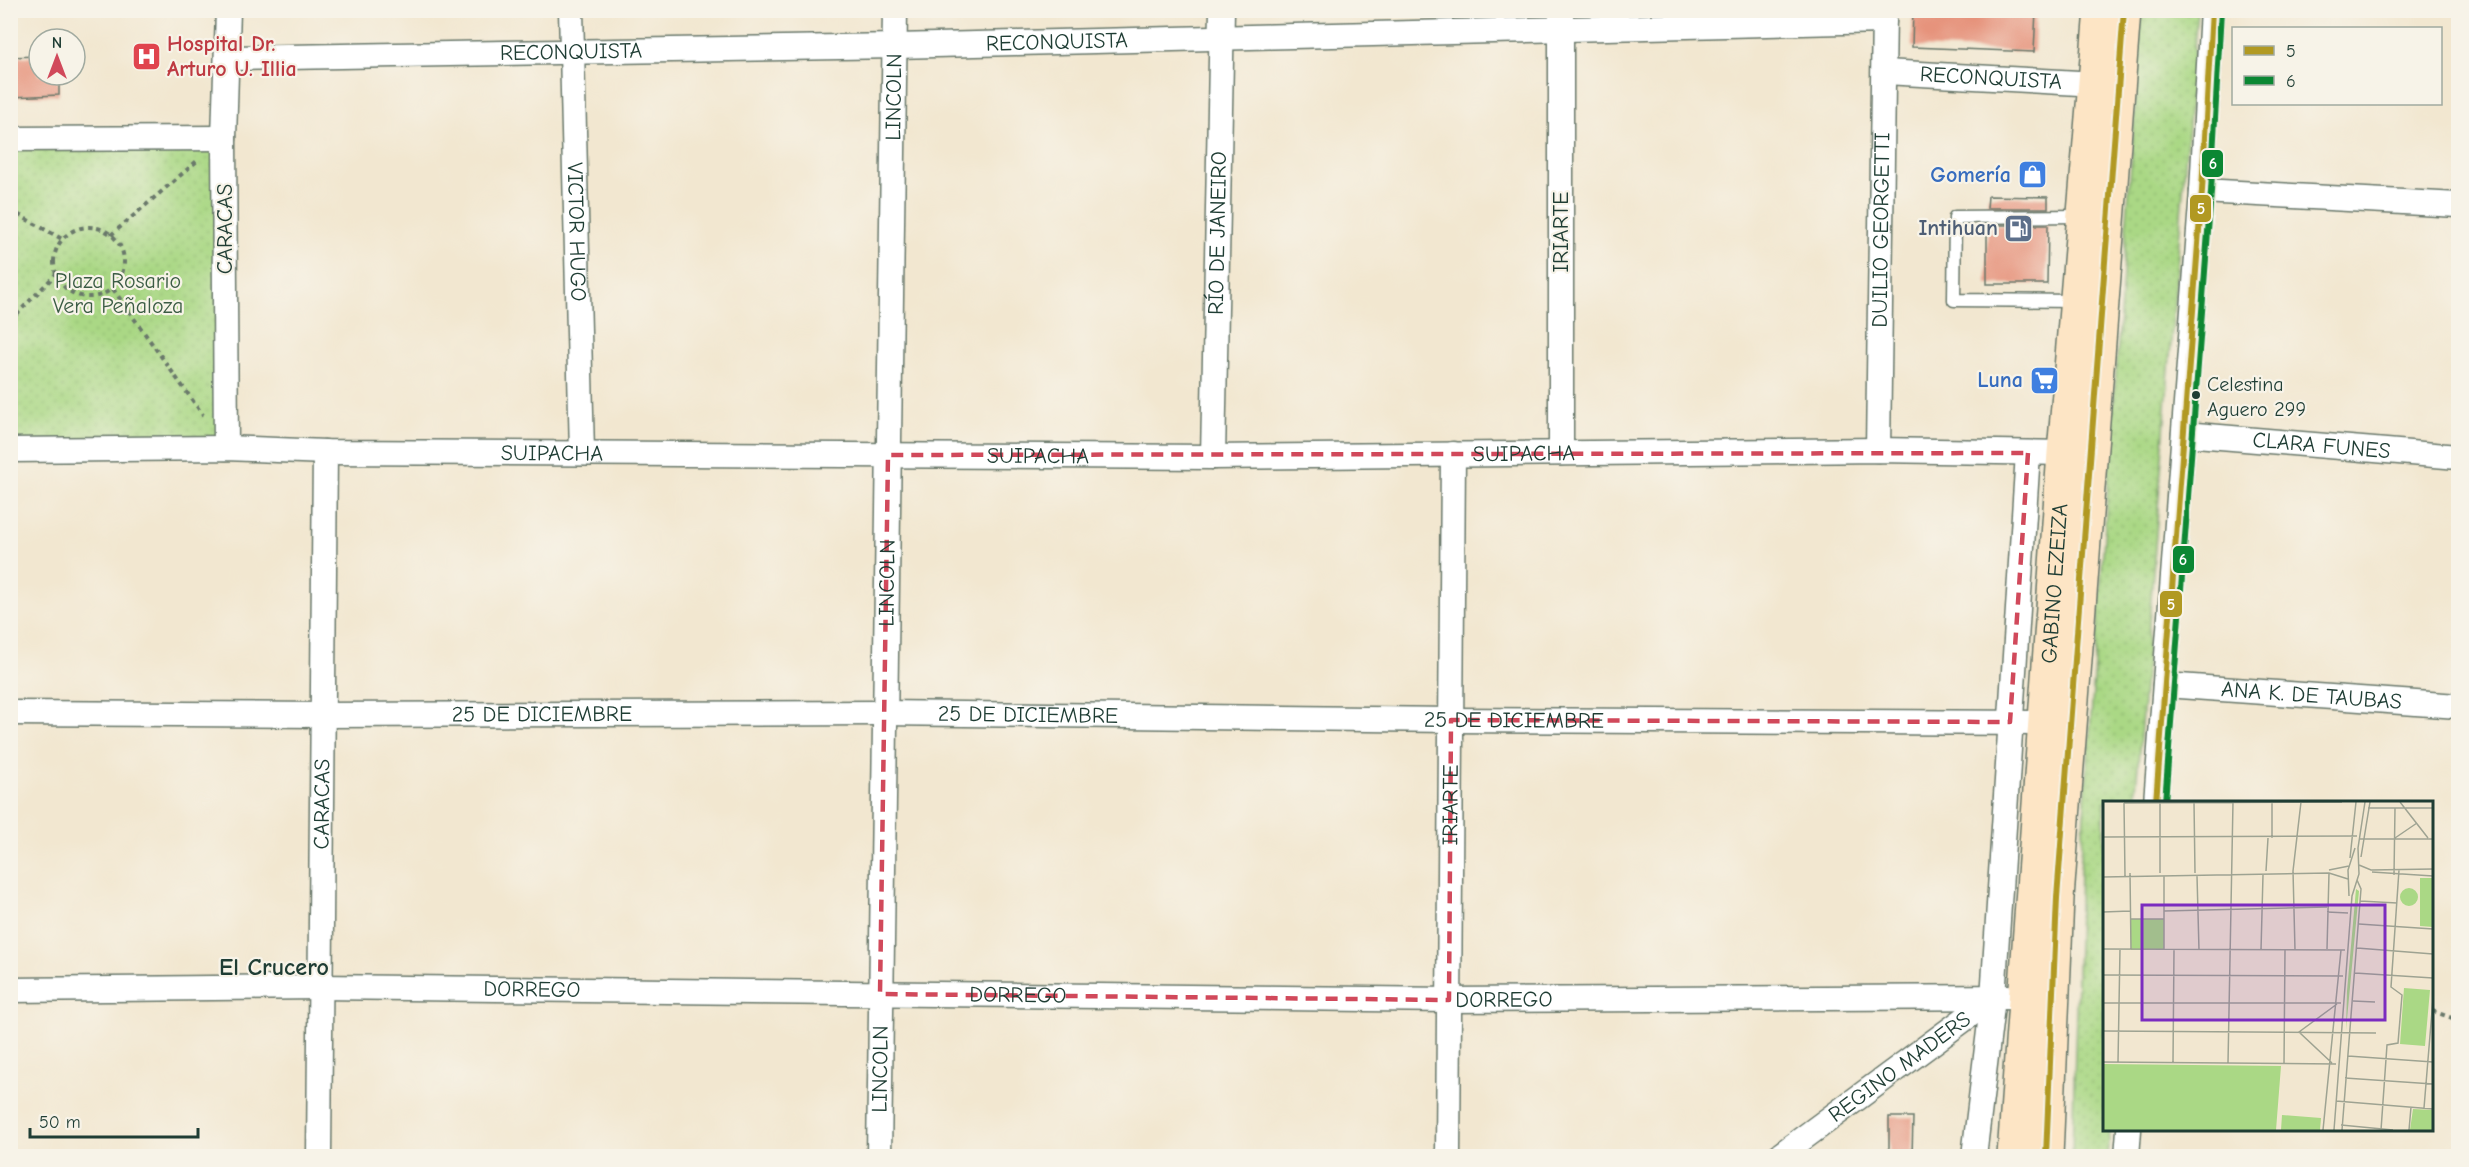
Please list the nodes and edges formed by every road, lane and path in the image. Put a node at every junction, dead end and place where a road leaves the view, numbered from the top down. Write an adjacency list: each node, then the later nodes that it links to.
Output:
1 (228, 10): 13 (street, CARACAS)
2 (571, 10): 12 (street, VICTOR HUGO)
3 (895, 10): 11 (street, LINCOLN)
4 (1222, 10): 10 (street, RÍO DE JANEIRO)
5 (2101, 10): 15 (main road, GABINO EZEIZA)
6 (2124, 10): 66 (main road, GABINO EZEIZA)
7 (2212, 10): 18 (street)
8 (1884, 16): 9 (street, RECONQUISTA); 14 (street, DUILIO GEORGETTI)
9 (1561, 19): 10 (street, RECONQUISTA); 34 (street, IRIARTE)
10 (1221, 38): 11 (street, RECONQUISTA); 39 (street, RÍO DE JANEIRO)
11 (896, 46): 12 (street, RECONQUISTA); 38 (street, LINCOLN)
12 (572, 51): 13 (street, RECONQUISTA); 33 (street, VICTOR HUGO)
13 (229, 58): 16 (street, CARACAS)
14 (1885, 72): 15 (street, RECONQUISTA); 31 (street, DUILIO GEORGETTI)
15 (2097, 84): 21 (main road, GABINO EZEIZA)
16 (224, 138): 17 (street); 22 (path); 29 (street, CARACAS)
17 (10, 139)
18 (2202, 191): 19 (street); 28 (street)
19 (2458, 205)
20 (10, 210): 23 (path)
21 (2085, 216): 26 (main road, GABINO EZEIZA); 26 (lane)
22 (111, 235): 23 (path); 25 (path)
23 (62, 239): 24 (path)
24 (56, 274): 25 (path); 27 (path)
25 (113, 289): 29 (path)
26 (2078, 301): 36 (main road, GABINO EZEIZA)
27 (10, 321)
28 (2184, 434): 40 (street, CLARA FUNES); 41 (street)
29 (226, 448): 30 (street, SUIPACHA); 32 (street, SUIPACHA)
30 (10, 450)
31 (1878, 450): 34 (street, SUIPACHA); 35 (street, SUIPACHA)
32 (326, 452): 33 (street, SUIPACHA); 45 (street, CARACAS)
33 (582, 453): 38 (street, SUIPACHA)
34 (1561, 453): 37 (street, SUIPACHA)
35 (2028, 453): 36 (street, SUIPACHA); 47 (street)
36 (2064, 453): 48 (main road, GABINO EZEIZA)
37 (1453, 454): 39 (street, SUIPACHA); 46 (street, IRIARTE)
38 (888, 455): 39 (street, SUIPACHA); 44 (street, LINCOLN)
39 (1213, 457)
40 (2458, 457)
41 (2165, 685): 42 (street, ANA K. DE TAUBAS); 49 (street)
42 (2458, 706)
43 (10, 713): 45 (street, 25 DE DICIEMBRE)
44 (883, 713): 45 (street, 25 DE DICIEMBRE); 46 (street, 25 DE DICIEMBRE); 52 (street, LINCOLN)
45 (323, 715): 50 (street, CARACAS)
46 (1451, 720): 47 (street, 25 DE DICIEMBRE); 55 (street, IRIARTE)
47 (2010, 722): 48 (street, 25 DE DICIEMBRE); 54 (street)
48 (2045, 723): 53 (main road, GABINO EZEIZA)
49 (2156, 801)
50 (320, 987): 51 (street, DORREGO); 52 (street, DORREGO); 60 (street, CARACAS)
51 (10, 990)
52 (880, 994): 55 (street, DORREGO); 61 (street, LINCOLN)
53 (2026, 997): 54 (street, DORREGO); 65 (main road, GABINO EZEIZA)
54 (1993, 998): 55 (street, DORREGO); 63 (street, REGINO MADERS); 64 (street)
55 (1449, 1000): 62 (street, IRIARTE)
56 (2433, 1011): 57 (path)
57 (2458, 1020)
58 (2458, 1121): 68 (path)
59 (2129, 1131): 67 (street)
60 (319, 1156)
61 (879, 1156)
62 (1448, 1156)
63 (1779, 1156)
64 (1974, 1156)
65 (2014, 1156)
66 (2046, 1156)
67 (2127, 1156)
68 (2456, 1156)

